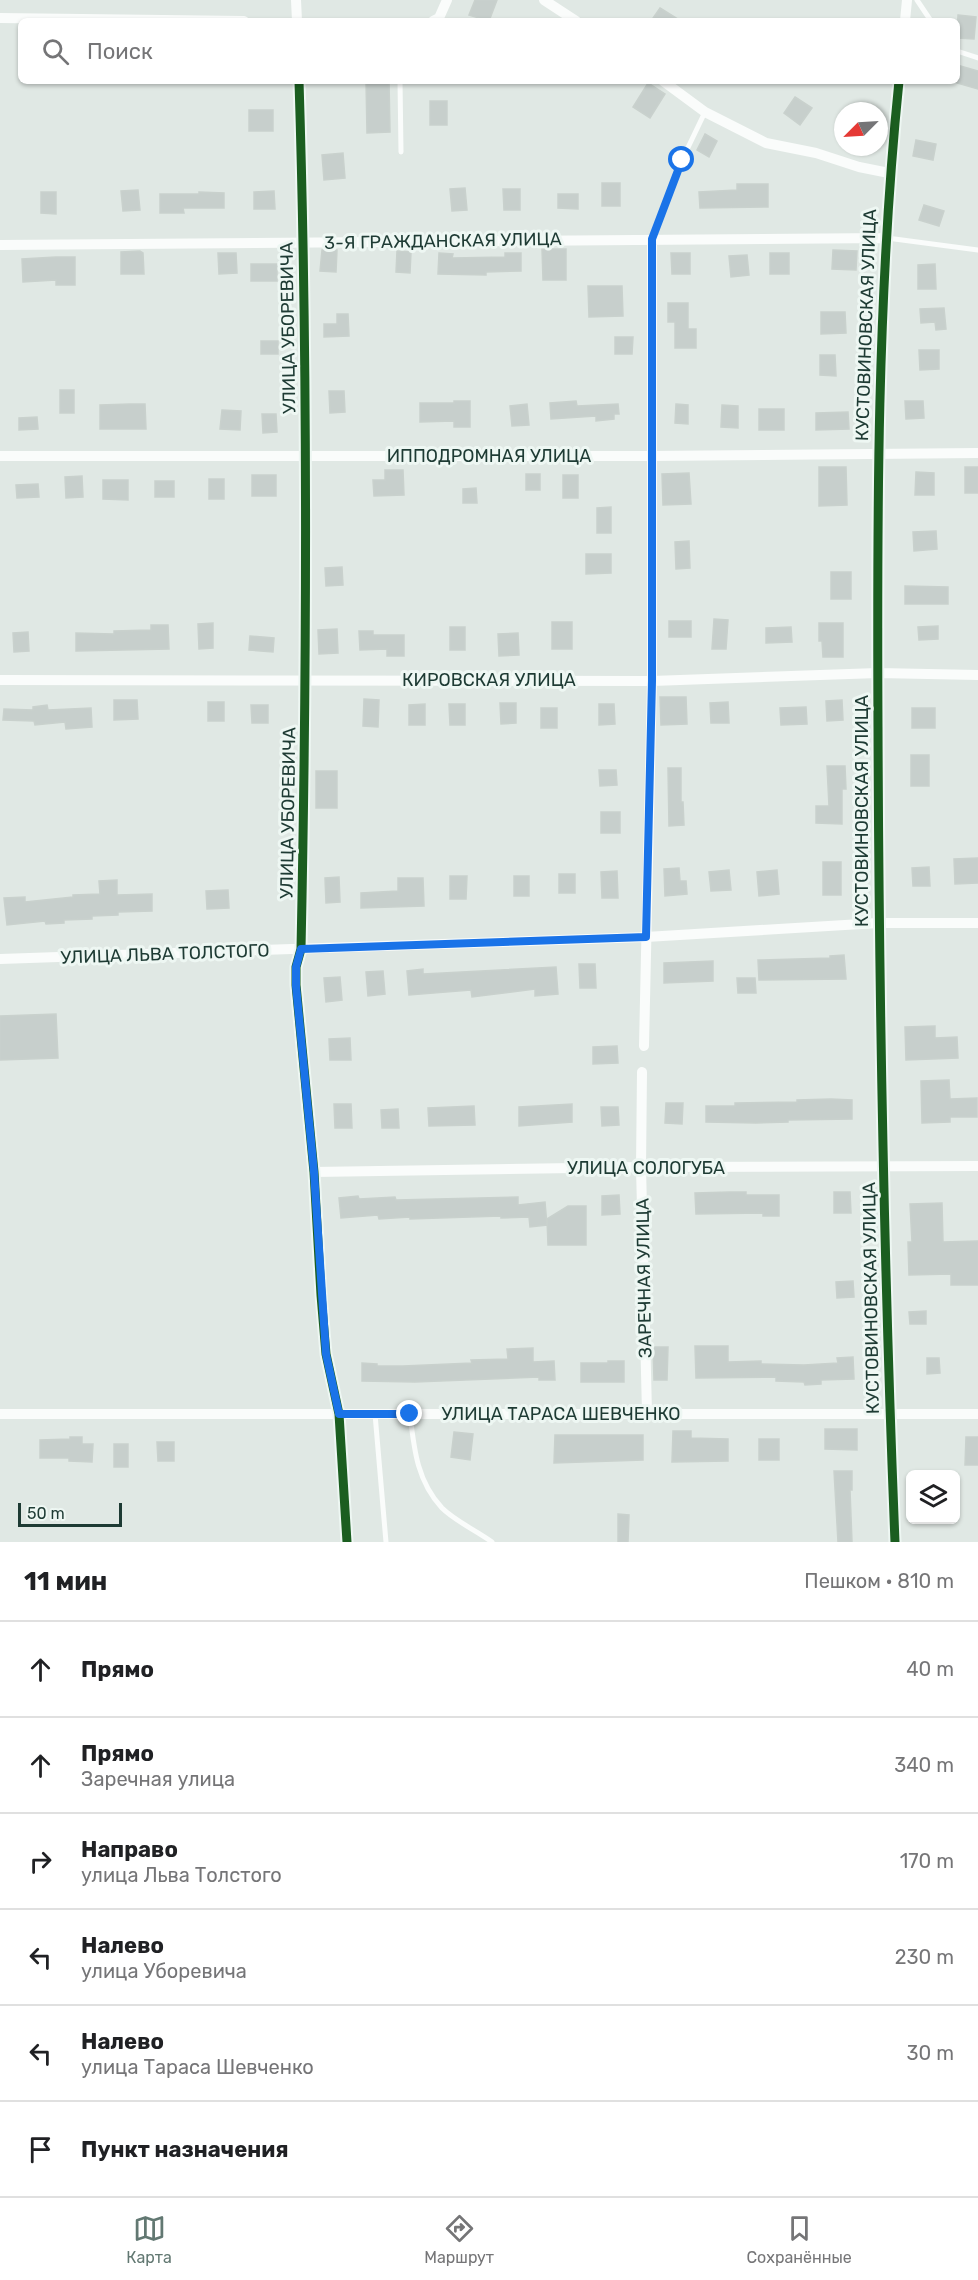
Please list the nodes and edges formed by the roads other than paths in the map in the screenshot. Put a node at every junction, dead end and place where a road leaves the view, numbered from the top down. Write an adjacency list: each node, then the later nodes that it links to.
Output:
1 (296, 0): 8 (street)
2 (447, 0): 9 (street)
3 (544, 0): 10 (street)
4 (907, 0): 11 (street)
5 (917, 0): 12 (lane)
6 (0, 18): 7 (street)
7 (18, 18)
8 (297, 18)
9 (439, 18)
10 (571, 18)
11 (904, 18)
12 (929, 18)
13 (960, 52): 14 (lane)
14 (978, 58)
15 (299, 84): 24 (street, УЛИЦА УБОРЕВИЧА)
16 (400, 84): 20 (lane)
17 (667, 84): 19 (street)
18 (898, 84): 21 (street, КУСТОВИНОВСКАЯ УЛИЦА)
19 (705, 112): 21 (street); 23 (lane)
20 (401, 152)
21 (889, 173): 22 (street, КУСТОВИНОВСКАЯ УЛИЦА)
22 (886, 238): 23 (street, 3-Я ГРАЖДАНСКАЯ УЛИЦА); 26 (lane); 28 (street, КУСТОВИНОВСКАЯ УЛИЦА)
23 (652, 239): 24 (street, 3-Я ГРАЖДАНСКАЯ УЛИЦА); 31 (street)
24 (304, 242): 25 (street, 3-Я ГРАЖДАНСКАЯ УЛИЦА); 30 (street, УЛИЦА УБОРЕВИЧА)
25 (0, 245)
26 (978, 250)
27 (978, 453): 28 (street, ИППОДРОМНАЯ УЛИЦА)
28 (878, 454): 31 (street, ИППОДРОМНАЯ УЛИЦА); 32 (street, КУСТОВИНОВСКАЯ УЛИЦА)
29 (0, 456): 30 (street, ИППОДРОМНАЯ УЛИЦА)
30 (306, 456): 31 (street, ИППОДРОМНАЯ УЛИЦА); 34 (street, УЛИЦА УБОРЕВИЧА)
31 (651, 456): 36 (street)
32 (878, 673): 33 (street, КИРОВСКАЯ УЛИЦА); 36 (street, КИРОВСКАЯ УЛИЦА); 37 (street, КУСТОВИНОВСКАЯ УЛИЦА)
33 (978, 675)
34 (307, 679): 35 (street, КИРОВСКАЯ УЛИЦА); 36 (street, КИРОВСКАЯ УЛИЦА); 40 (street, УЛИЦА УБОРЕВИЧА)
35 (0, 680)
36 (652, 681): 39 (street)
37 (878, 923): 38 (street, УЛИЦА ЛЬВА ТОЛСТОГО); 39 (street, УЛИЦА ЛЬВА ТОЛСТОГО); 46 (street, КУСТОВИНОВСКАЯ УЛИЦА)
38 (978, 923)
39 (646, 937): 40 (street, УЛИЦА ЛЬВА ТОЛСТОГО); 42 (street)
40 (301, 949): 41 (street, УЛИЦА ЛЬВА ТОЛСТОГО); 47 (street, УЛИЦА УБОРЕВИЧА)
41 (0, 959)
42 (644, 1046)
43 (642, 1072): 45 (street, ЗАРЕЧНАЯ УЛИЦА)
44 (978, 1166): 46 (street, УЛИЦА СОЛОГУБА)
45 (641, 1167): 46 (street, УЛИЦА СОЛОГУБА); 47 (street, УЛИЦА СОЛОГУБА); 48 (street, ЗАРЕЧНАЯ УЛИЦА)
46 (885, 1167): 53 (street, КУСТОВИНОВСКАЯ УЛИЦА)
47 (314, 1172): 50 (street, УЛИЦА УБОРЕВИЧА)
48 (647, 1413): 52 (street, УЛИЦА ТАРАСА ШЕВЧЕНКО); 53 (street, УЛИЦА ТАРАСА ШЕВЧЕНКО)
49 (0, 1414): 50 (street, УЛИЦА ТАРАСА ШЕВЧЕНКО)
50 (339, 1414): 51 (street, УЛИЦА ТАРАСА ШЕВЧЕНКО); 55 (street, УЛИЦА УБОРЕВИЧА)
51 (375, 1414): 52 (street, УЛИЦА ТАРАСА ШЕВЧЕНКО); 56 (lane)
52 (410, 1414): 57 (lane)
53 (890, 1414): 54 (street, УЛИЦА ТАРАСА ШЕВЧЕНКО); 58 (street, КУСТОВИНОВСКАЯ УЛИЦА)
54 (978, 1414)
55 (347, 1542)
56 (386, 1542)
57 (492, 1542)
58 (895, 1542)

